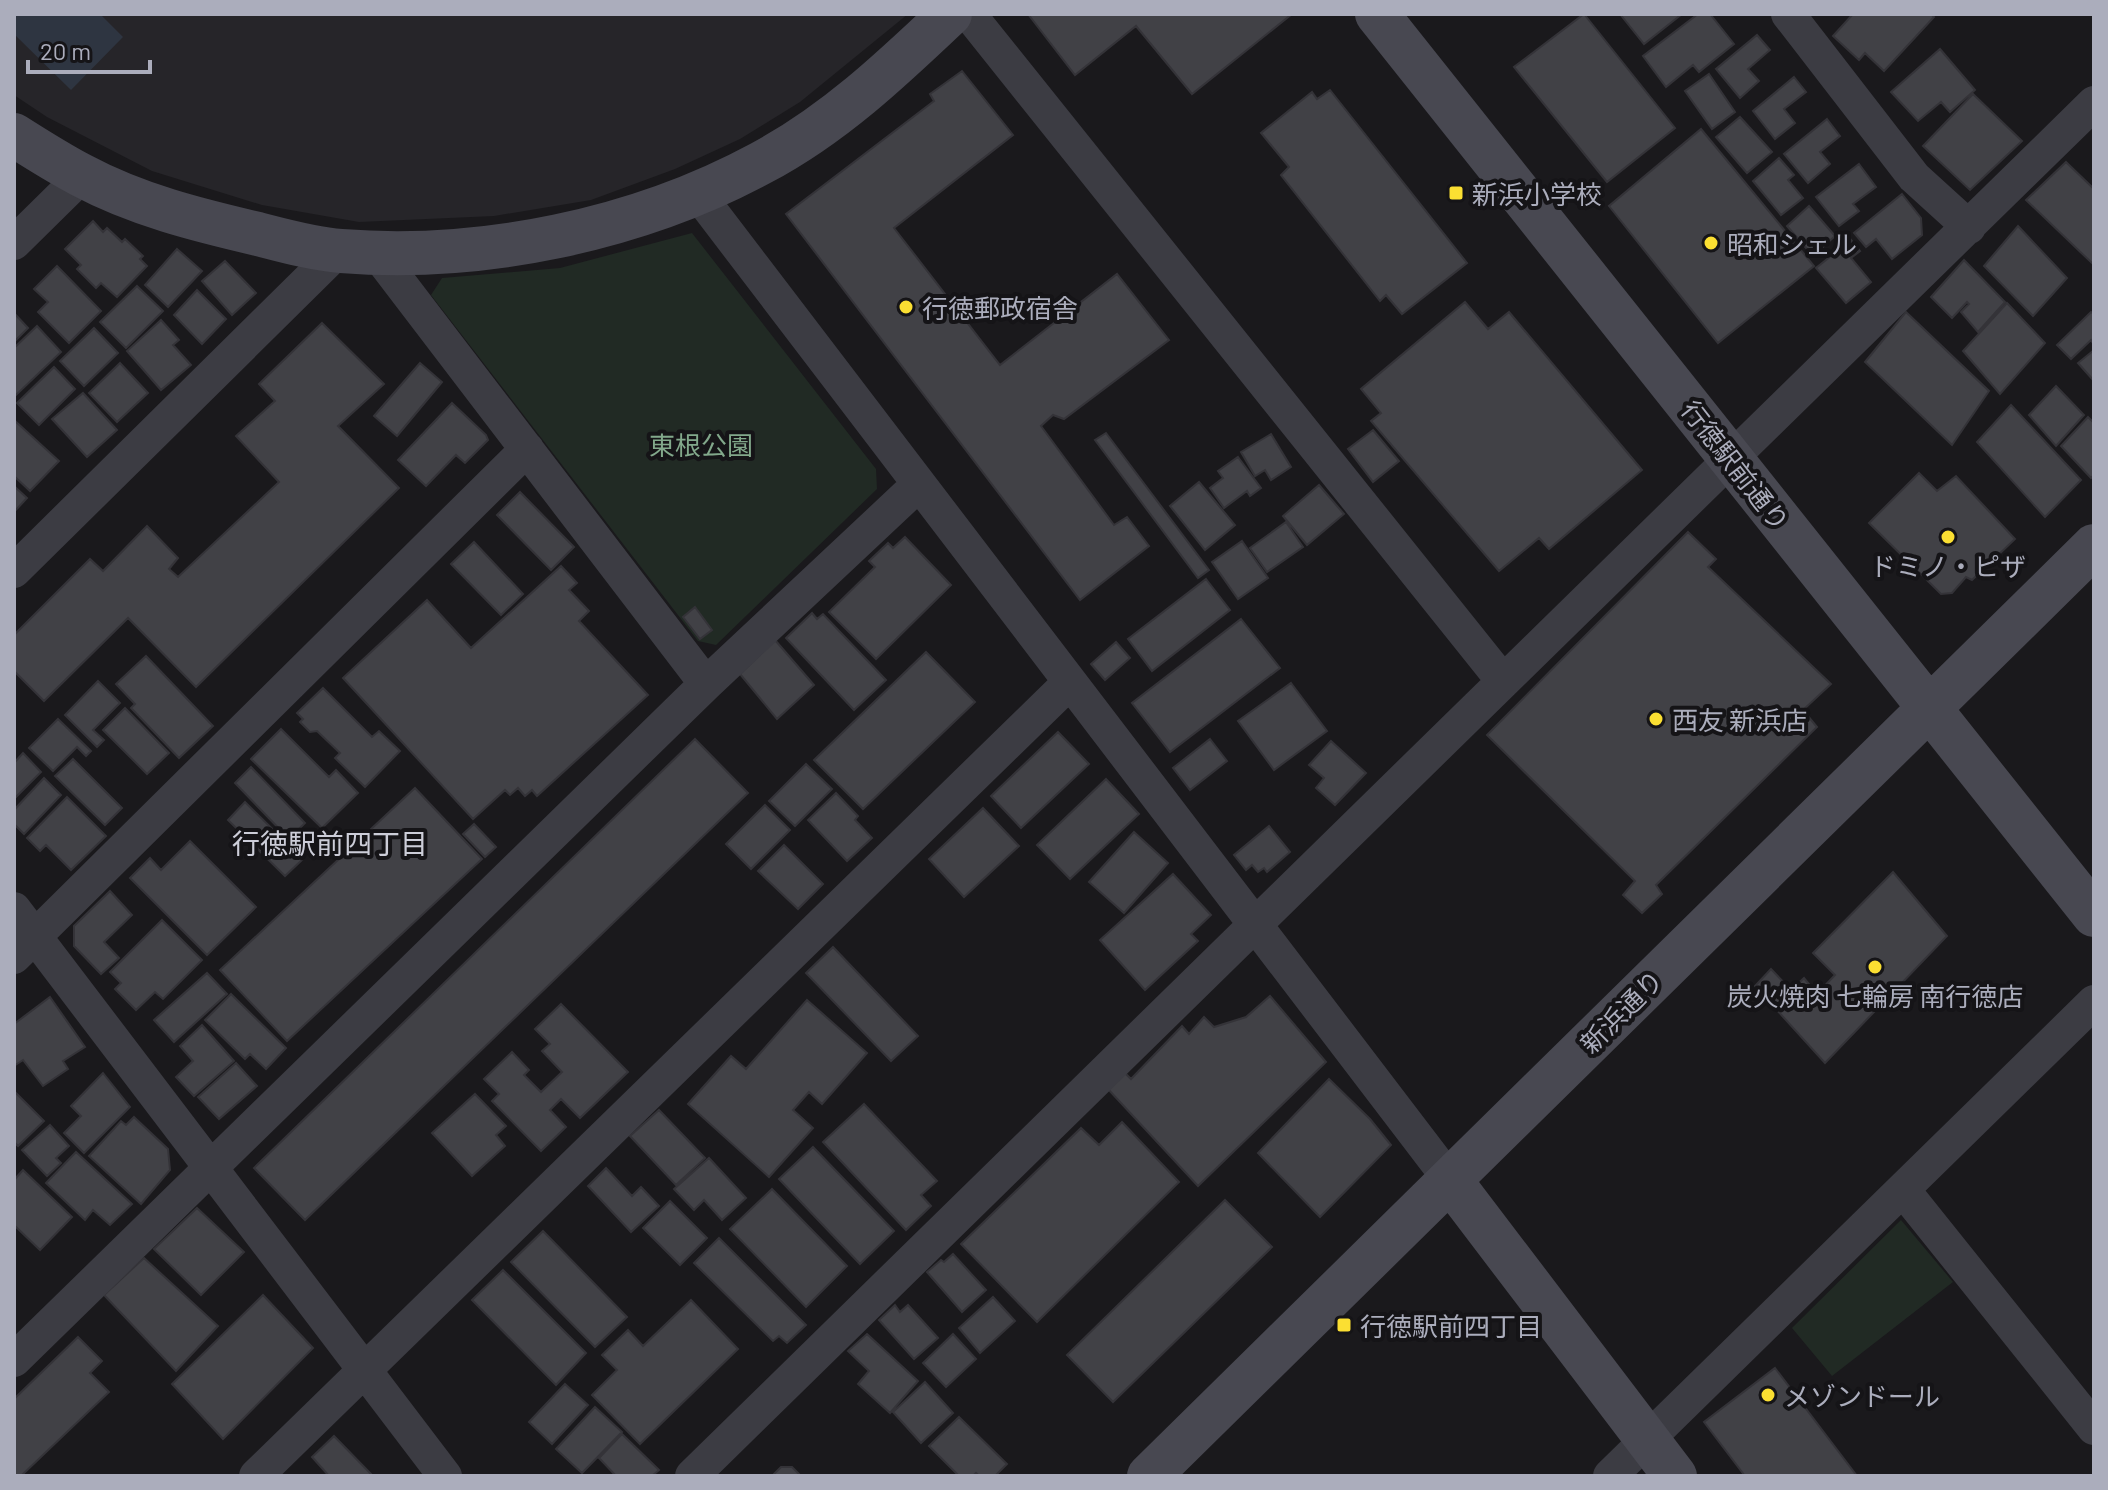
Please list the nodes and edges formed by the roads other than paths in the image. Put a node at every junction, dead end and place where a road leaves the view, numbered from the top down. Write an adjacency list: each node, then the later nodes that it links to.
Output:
1 (950, 14): 8 (street)
2 (969, 14): 17 (street)
3 (1377, 14): 13 (street, 行徳駅前通り)
4 (1788, 14): 9 (street)
5 (2094, 103): 9 (street)
6 (14, 135): 7 (street)
7 (82, 176): 10 (street); 11 (street)
8 (698, 194): 11 (street); 14 (street)
9 (1969, 227): 13 (street)
10 (14, 243)
11 (357, 252): 12 (street); 16 (street)
12 (527, 449): 19 (street); 24 (street)
13 (1730, 458): 17 (street); 20 (street, 行徳駅前通り)
14 (918, 485): 18 (street); 19 (street)
15 (2094, 546): 20 (street, 新浜通り)
16 (14, 571)
17 (1503, 681): 23 (street)
18 (1069, 683): 23 (street); 30 (street)
19 (706, 684): 26 (street)
20 (1929, 708): 22 (street, 行徳駅前通り); 27 (street, 新浜通り)
21 (14, 909): 24 (street)
22 (2094, 915)
23 (1254, 924): 27 (street); 35 (street)
24 (24, 947): 26 (street)
25 (2094, 1002): 28 (street)
26 (211, 1168): 29 (street); 30 (street)
27 (1450, 1180): 32 (street); 36 (street, 新浜通り)
28 (1904, 1191): 31 (street); 32 (street)
29 (14, 1360)
30 (365, 1370): 33 (street); 34 (street)
31 (2094, 1428)
32 (1647, 1440): 37 (street); 38 (street)
33 (256, 1476)
34 (445, 1476)
35 (692, 1476)
36 (1149, 1476)
37 (1610, 1476)
38 (1675, 1476)

